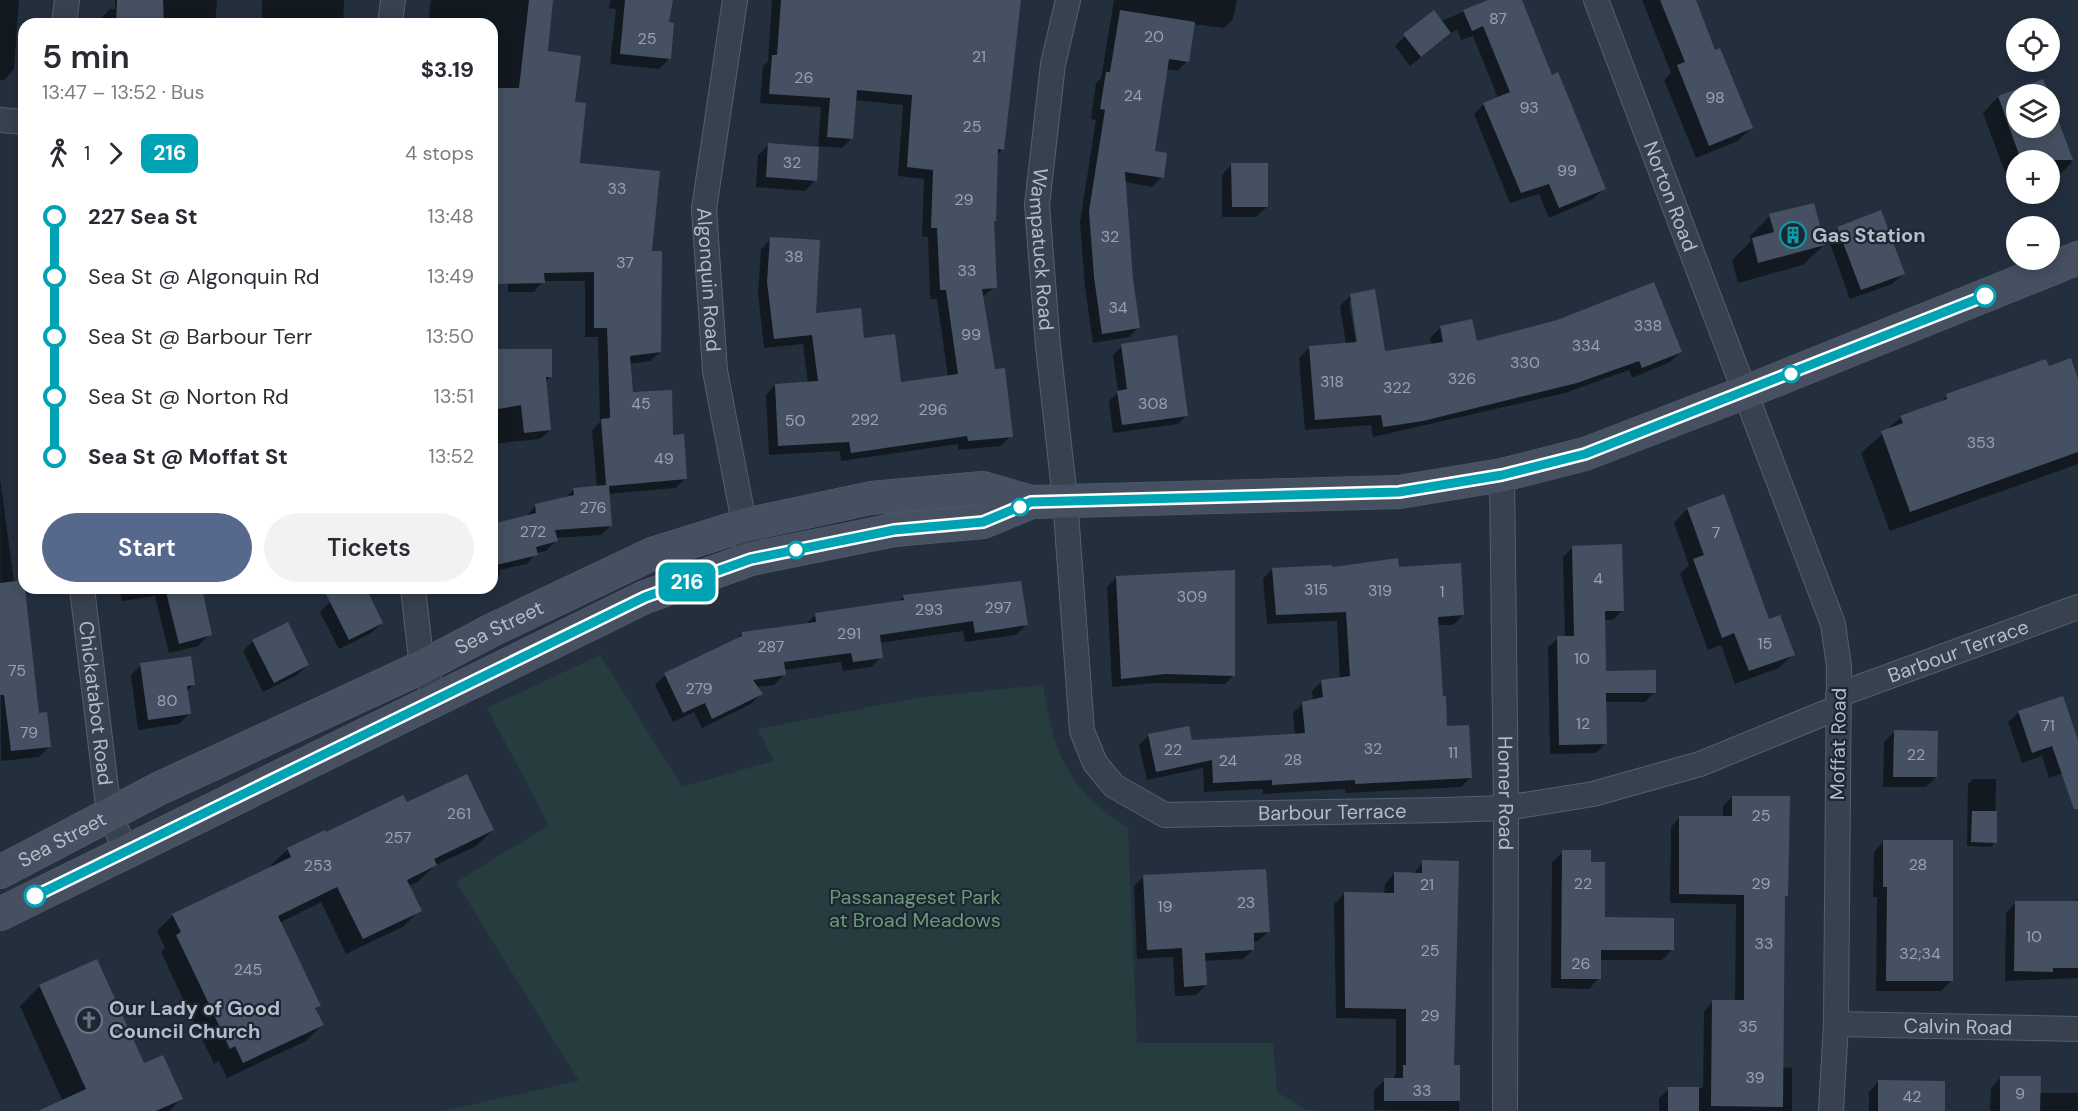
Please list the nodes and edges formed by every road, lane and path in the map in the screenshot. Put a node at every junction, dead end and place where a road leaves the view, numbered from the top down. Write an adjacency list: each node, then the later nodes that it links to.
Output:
1 (67, 0): 6 (street)
2 (393, 0): 7 (street)
3 (735, 0): 15 (street, Algonquin Road)
4 (1068, 0): 13 (street, Wampatuck Road)
5 (1596, 0): 11 (street, Norton Road)
6 (65, 18)
7 (391, 18)
8 (0, 120): 9 (street)
9 (18, 122)
10 (2078, 258): 11 (main road, Sea Street)
11 (1746, 392): 12 (main road, Sea Street); 22 (street, Moffat Road)
12 (1502, 475): 13 (main road, Sea Street); 23 (street, Homer Road)
13 (1065, 499): 14 (main road, Sea Street); 23 (street, Barbour Terrace)
14 (1031, 502): 15 (main road, Sea Street); 16 (main road, Sea Street)
15 (745, 525): 16 (street, Algonquin Road); 20 (main road, Sea Street)
16 (751, 559): 21 (main road, Sea Street)
17 (83, 594): 24 (street, Chickatabot Road)
18 (414, 594): 20 (street)
19 (2078, 607): 22 (street, Barbour Terrace)
20 (422, 667): 21 (street); 24 (main road, Sea Street)
21 (438, 700): 25 (main road, Sea Street)
22 (1838, 701): 23 (street, Barbour Terrace); 28 (street, Moffat Road)
23 (1506, 808): 30 (street, Homer Road)
24 (109, 814): 25 (street, Chickatabot Road); 26 (main road, Sea Street)
25 (126, 850): 27 (main road, Sea Street)
26 (0, 872)
27 (0, 914)
28 (1836, 1024): 29 (street, Calvin Road); 31 (street, Moffat Road)
29 (2078, 1029)
30 (1505, 1111)
31 (1831, 1111)

